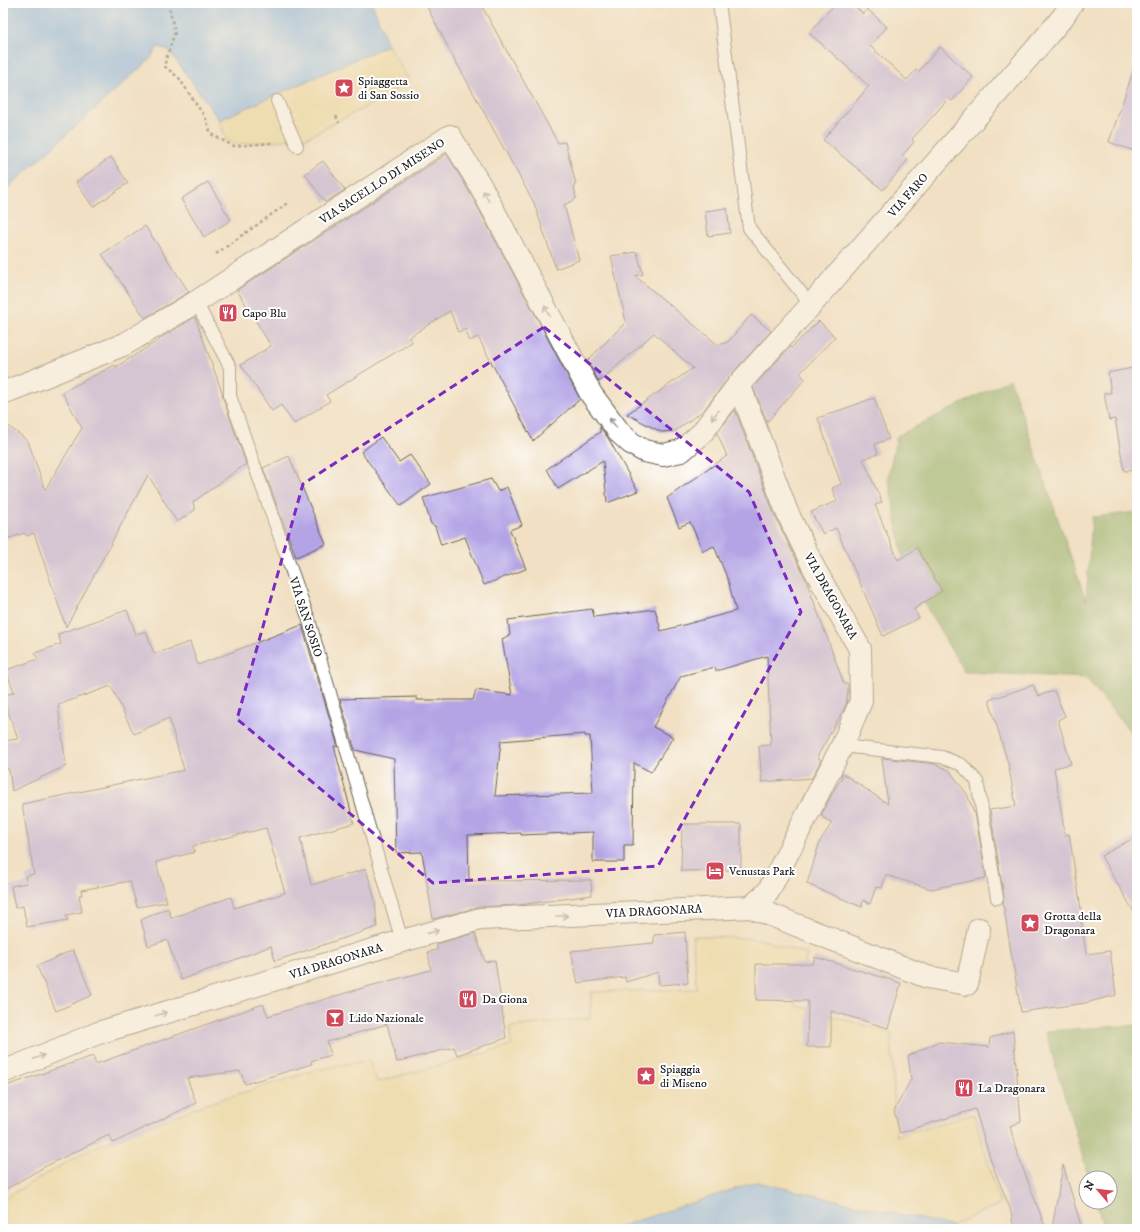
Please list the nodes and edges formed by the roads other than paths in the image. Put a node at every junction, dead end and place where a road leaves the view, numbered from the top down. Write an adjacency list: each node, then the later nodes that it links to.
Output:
1 (719, 3): 6 (lane)
2 (1072, 3): 6 (street, VIA FARO)
3 (277, 101): 4 (lane)
4 (296, 144)
5 (196, 302): 7 (street, VIA SACELLO DI MISENO, one-way to 5); 8 (street, VIA SACELLO DI MISENO); 13 (lane, VIA SAN SOSIO)
6 (811, 305): 7 (street, VIA FARO)
7 (739, 384): 9 (street, VIA DRAGONARA)
8 (3, 393)
9 (842, 746): 10 (lane); 11 (street, VIA DRAGONARA)
10 (997, 898)
11 (751, 907): 12 (street); 13 (street, VIA DRAGONARA, one-way to 11)
12 (979, 929)
13 (402, 940): 14 (street, VIA DRAGONARA, one-way to 13)
14 (3, 1072)

